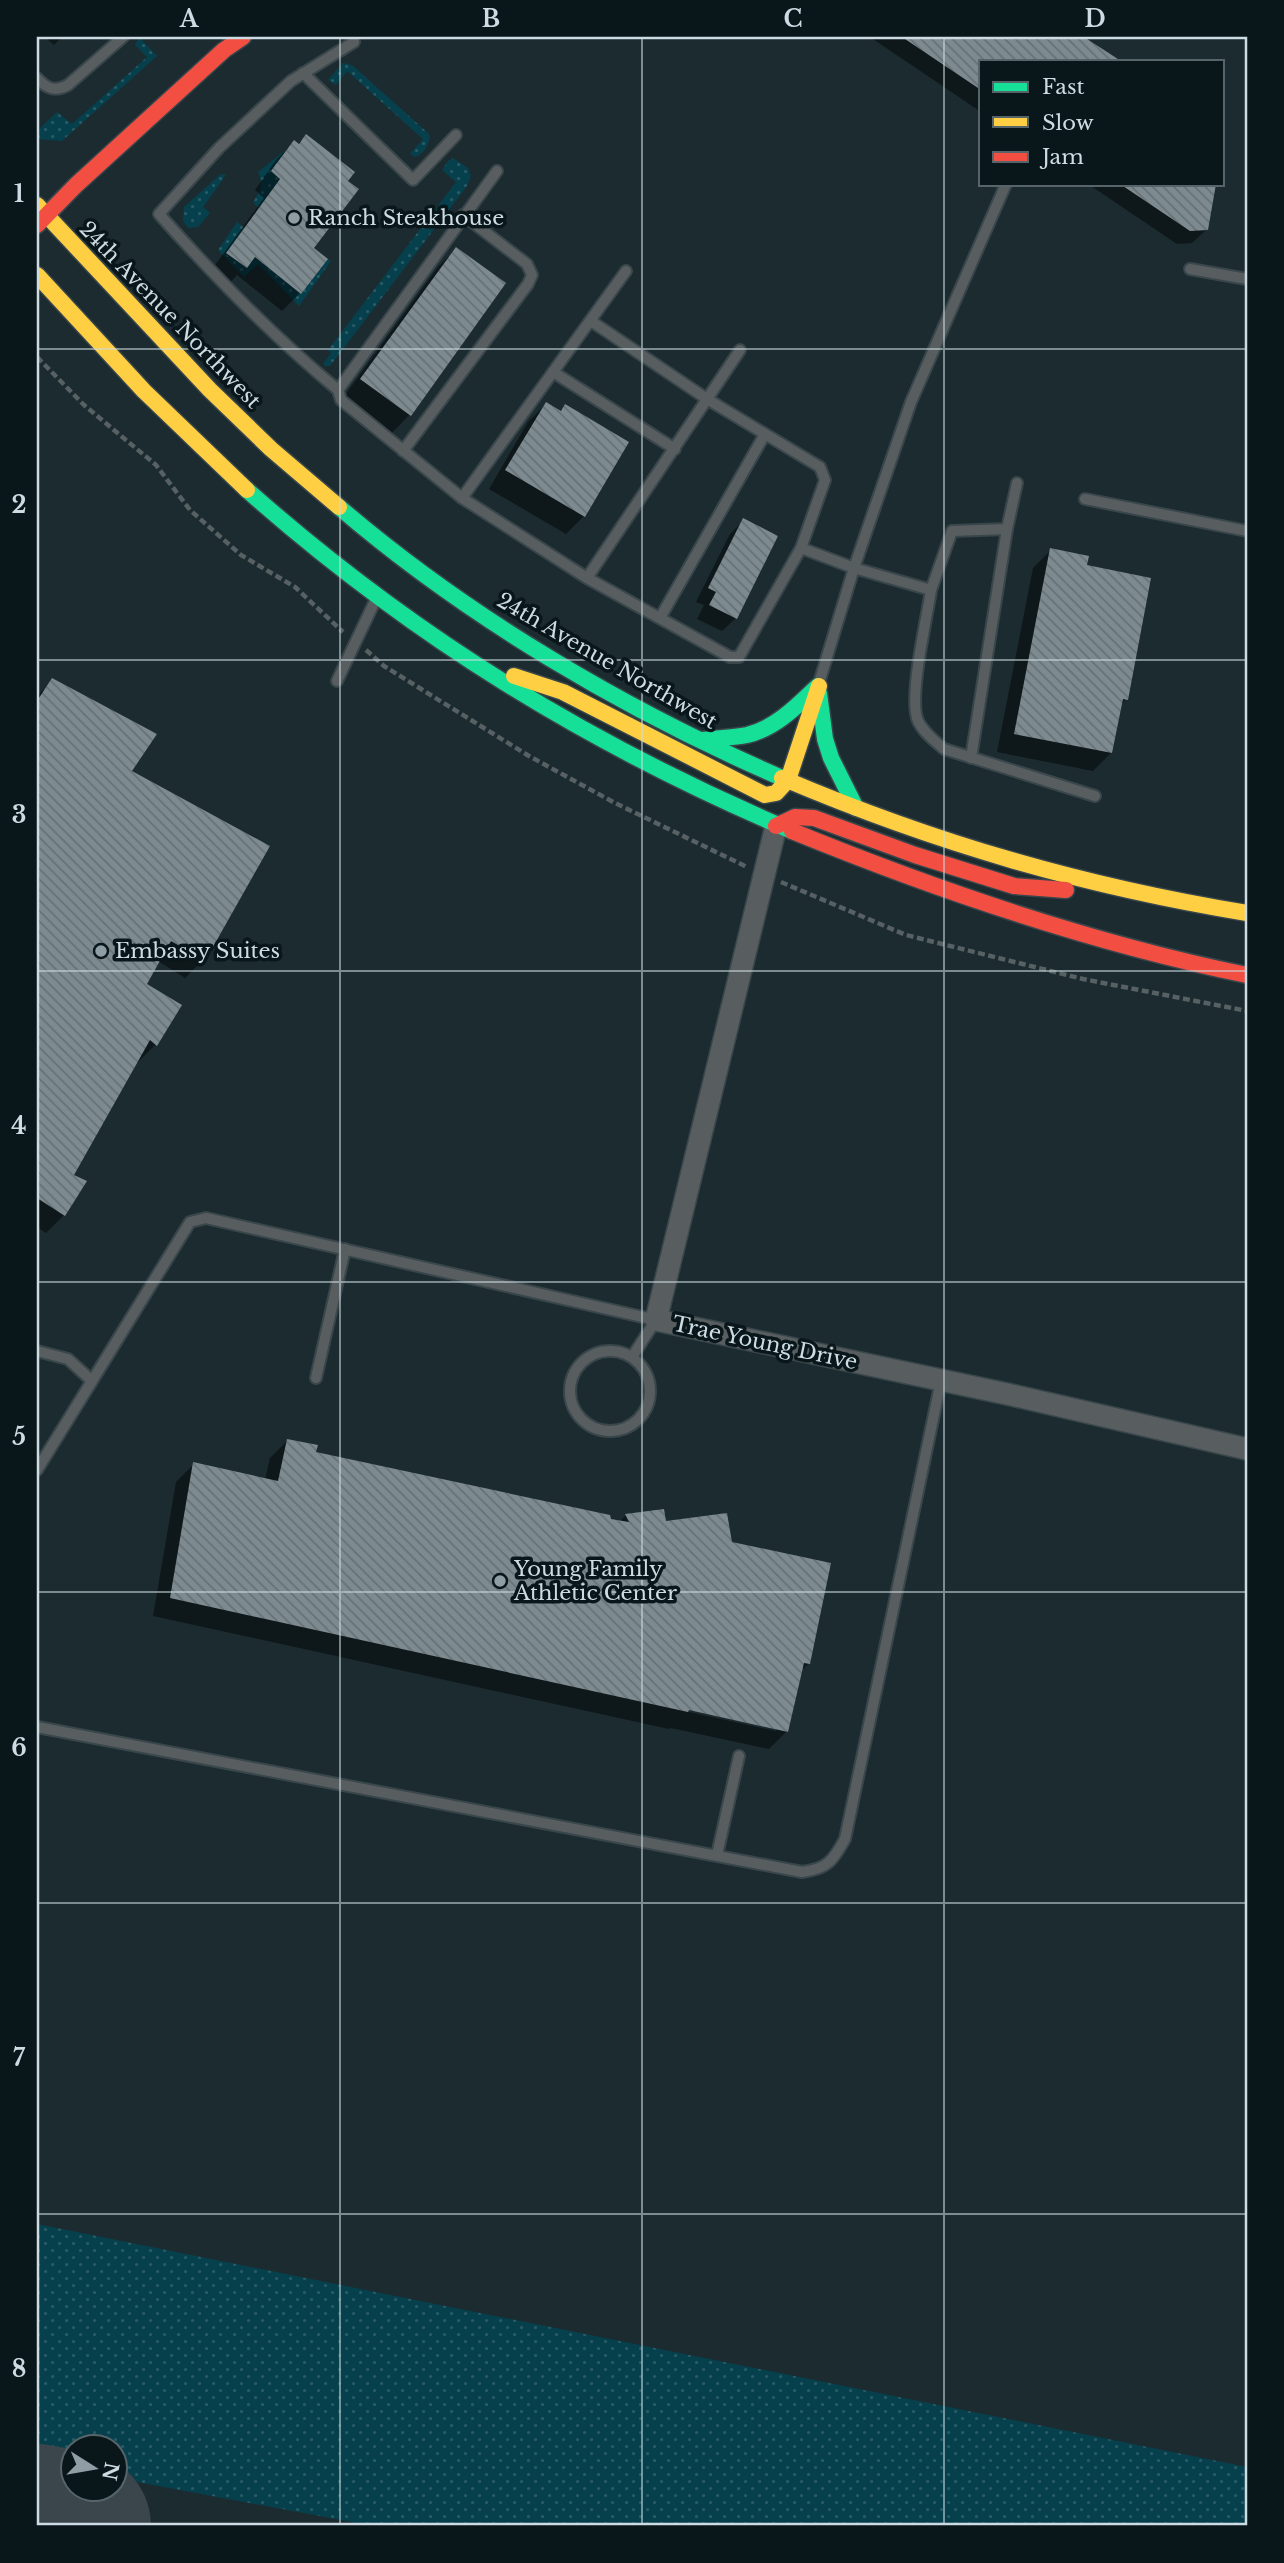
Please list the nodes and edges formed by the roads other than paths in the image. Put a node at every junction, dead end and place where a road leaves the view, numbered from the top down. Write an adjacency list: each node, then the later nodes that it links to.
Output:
1 (123, 37): 5 (lane)
2 (243, 37): 9 (main road)
3 (354, 42): 4 (lane)
4 (303, 73): 6 (lane); 18 (lane)
5 (37, 78)
6 (456, 135)
7 (497, 171): 10 (lane)
8 (1005, 186): 29 (lane)
9 (40, 215): 37 (main road, 24th Avenue Northwest)
10 (463, 215): 18 (lane); 22 (lane)
11 (1190, 269): 14 (lane)
12 (626, 271): 15 (lane)
13 (37, 275): 32 (main road)
14 (1247, 279)
15 (591, 321): 17 (lane); 19 (lane)
16 (740, 350): 19 (lane)
17 (553, 372): 21 (lane); 24 (lane)
18 (338, 390): 22 (lane)
19 (707, 400): 20 (lane); 21 (lane)
20 (765, 434): 28 (lane); 33 (lane)
21 (675, 449): 30 (lane)
22 (402, 451): 24 (lane)
23 (1017, 483): 26 (lane)
24 (462, 498): 30 (lane)
25 (1085, 499): 27 (lane)
26 (1007, 529): 31 (lane); 38 (lane)
27 (1247, 531)
28 (801, 548): 29 (lane); 33 (lane)
29 (854, 568): 31 (lane); 36 (lane)
30 (587, 578): 33 (lane)
31 (931, 590): 38 (lane)
32 (377, 596): 34 (main road); 35 (lane)
33 (660, 618)
34 (470, 661): 39 (main road); 42 (main road)
35 (337, 681)
36 (819, 686): 37 (main road); 39 (main road); 41 (main road)
37 (700, 740): 39 (main road, 24th Avenue Northwest)
38 (971, 758): 40 (lane)
39 (788, 780): 41 (main road, 24th Avenue Northwest)
40 (1095, 796)
41 (856, 808): 43 (main road, 24th Avenue Northwest)
42 (776, 826): 43 (main road); 45 (main road); 47 (street, Trae Young Drive)
43 (1143, 894): 44 (main road, 24th Avenue Northwest)
44 (1247, 913)
45 (1247, 975)
46 (345, 1249): 47 (lane); 50 (lane); 51 (lane)
47 (656, 1320): 49 (lane); 52 (street, Trae Young Drive)
48 (37, 1351): 51 (lane)
49 (632, 1357): 49 (lane)
50 (316, 1378)
51 (92, 1381): 54 (lane)
52 (941, 1381): 53 (street, Trae Young Drive); 57 (lane)
53 (1247, 1449)
54 (37, 1470)
55 (37, 1727): 57 (lane)
56 (739, 1756): 57 (lane)
57 (717, 1855)

